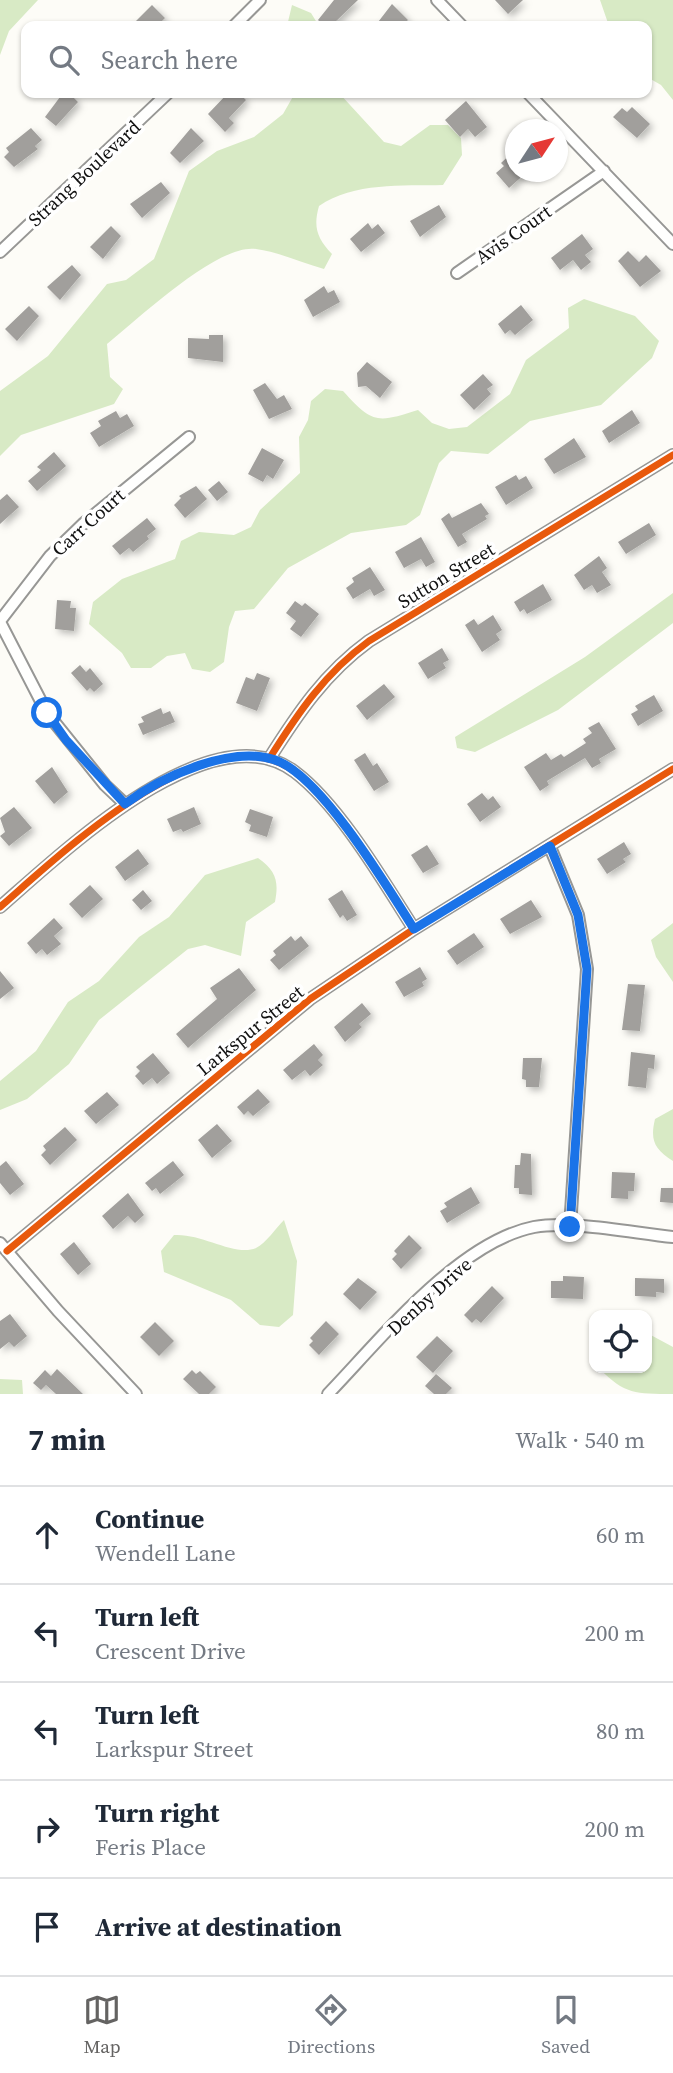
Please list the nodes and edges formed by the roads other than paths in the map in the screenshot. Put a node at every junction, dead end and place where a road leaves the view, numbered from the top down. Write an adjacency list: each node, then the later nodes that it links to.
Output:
1 (261, 0): 3 (street)
2 (437, 0): 4 (street)
3 (239, 21)
4 (457, 21)
5 (163, 98): 9 (street, Strang Boulevard)
6 (533, 98): 7 (street)
7 (604, 171): 8 (street); 10 (street, Avis Court)
8 (673, 244)
9 (0, 253)
10 (457, 273)
11 (189, 437): 13 (street, Carr Court)
12 (673, 455): 14 (street, Sutton Street)
13 (0, 621): 16 (street)
14 (269, 759): 16 (street); 19 (street)
15 (673, 769): 17 (street, Larkspur Street)
16 (125, 804): 18 (street)
17 (550, 846): 19 (street, Larkspur Street); 20 (street)
18 (0, 907)
19 (414, 929): 22 (street, Larkspur Street)
20 (570, 1227): 21 (street, Denby Drive); 24 (street, Denby Drive)
21 (673, 1237)
22 (4, 1247): 23 (street)
23 (136, 1394)
24 (328, 1394)

